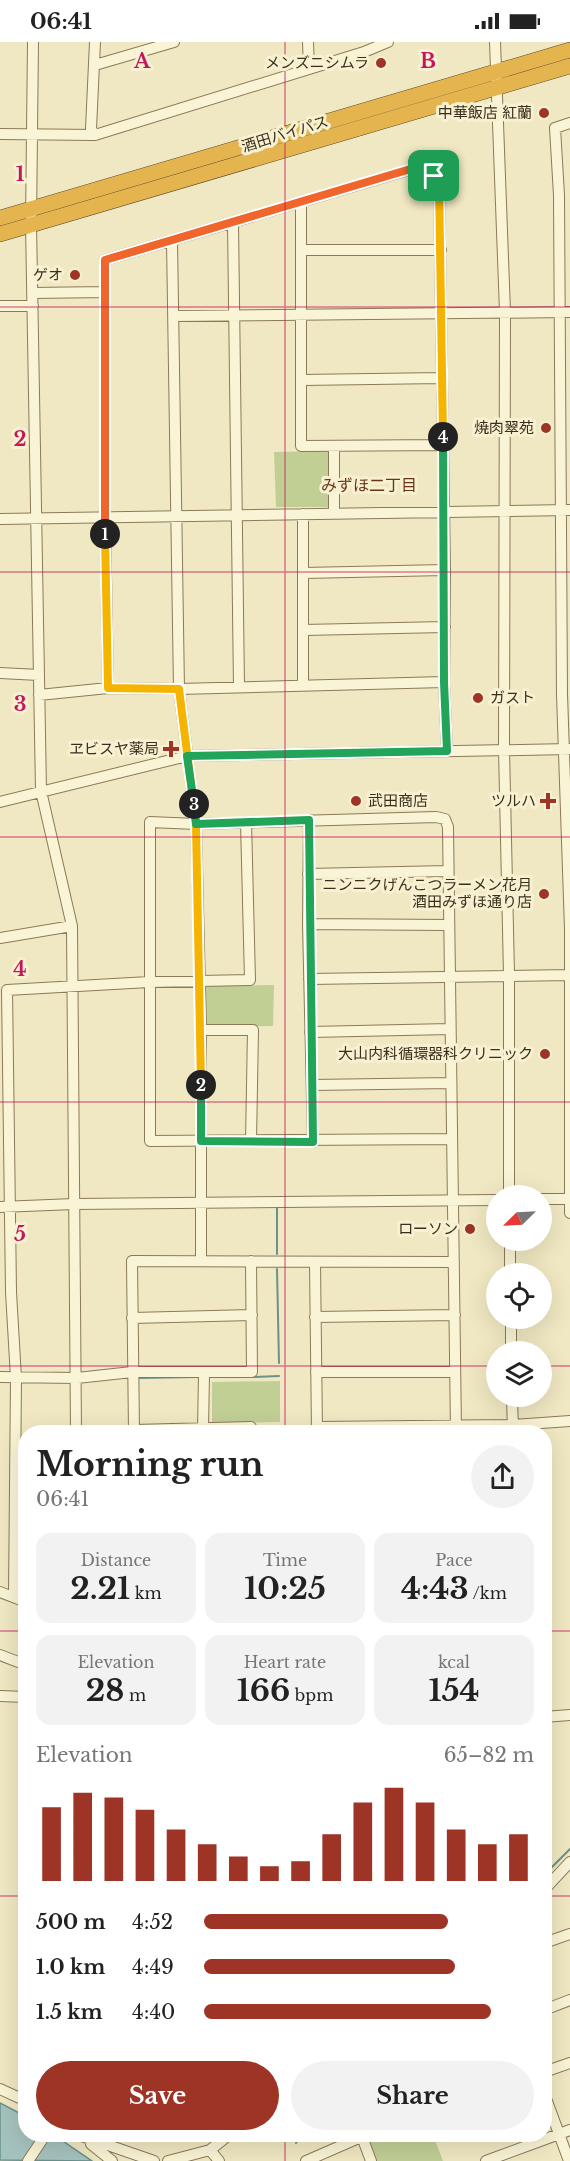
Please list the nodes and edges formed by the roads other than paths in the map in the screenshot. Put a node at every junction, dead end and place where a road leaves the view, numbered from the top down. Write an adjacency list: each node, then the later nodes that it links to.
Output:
1 (33, 42): 17 (street)
2 (95, 42): 10 (street)
3 (174, 42): 7 (street)
4 (308, 42): 12 (street)
5 (388, 42): 8 (street)
6 (495, 42): 13 (street)
7 (157, 44): 10 (street)
8 (364, 47): 12 (street)
9 (570, 50): 13 (highway, 酒田バイパス)
10 (95, 65): 18 (street)
11 (570, 66): 14 (highway, 酒田バイパス)
12 (309, 69): 18 (street)
13 (497, 71): 14 (street); 21 (highway, 酒田バイパス)
14 (498, 87): 21 (highway, 酒田バイパス); 33 (street)
15 (570, 123): 19 (street)
16 (0, 134): 17 (street)
17 (32, 134): 18 (street); 21 (street)
18 (95, 135)
19 (564, 195): 28 (street)
20 (302, 202): 23 (street); 26 (street); 27 (street)
21 (31, 217): 22 (highway, 酒田バイパス); 24 (highway, 酒田バイパス); 30 (street)
22 (0, 218)
23 (233, 223): 25 (street); 36 (street)
24 (0, 234)
25 (172, 241): 29 (street); 38 (street)
26 (301, 250): 27 (street); 37 (street)
27 (441, 250): 35 (street)
28 (565, 256): 34 (street)
29 (105, 292): 30 (street); 50 (street)
30 (32, 293): 32 (street)
31 (0, 306): 32 (street)
32 (33, 306): 52 (street)
33 (505, 312): 34 (street); 35 (street); 43 (street)
34 (565, 312): 44 (street)
35 (442, 313): 37 (street); 39 (street)
36 (234, 315): 37 (street); 38 (street); 48 (street)
37 (301, 315): 40 (street)
38 (174, 316): 49 (street)
39 (441, 378): 40 (street); 41 (street)
40 (302, 380): 42 (street)
41 (444, 445): 42 (street); 45 (street)
42 (334, 446): 46 (street)
43 (505, 510): 44 (street); 45 (street); 66 (street)
44 (566, 510): 64 (street)
45 (444, 512): 46 (street); 53 (street)
46 (334, 513): 47 (street)
47 (303, 514): 48 (street); 54 (street)
48 (237, 515): 49 (street); 61 (street)
49 (177, 516): 50 (street); 63 (street)
50 (105, 517): 52 (street); 62 (street)
51 (0, 519): 52 (street)
52 (36, 519): 58 (street)
53 (445, 570): 54 (street); 55 (street)
54 (303, 573): 56 (street)
55 (445, 627): 56 (street); 59 (street)
56 (303, 630): 60 (street)
57 (0, 673): 58 (street)
58 (39, 675): 65 (street)
59 (444, 682): 60 (street); 68 (street)
60 (303, 686): 61 (street)
61 (239, 687): 63 (street)
62 (108, 688): 63 (street); 65 (street)
63 (179, 689): 69 (street)
64 (566, 694): 67 (street)
65 (39, 695): 70 (street)
66 (504, 749): 67 (street); 68 (street); 84 (street)
67 (567, 749): 72 (street)
68 (447, 751): 69 (street)
69 (187, 756): 70 (street); 75 (street)
70 (41, 791): 71 (street); 81 (street)
71 (0, 802)
72 (568, 815): 77 (street)
73 (309, 820): 74 (street); 76 (street); 78 (street)
74 (246, 822): 75 (street); 88 (street)
75 (196, 824): 88 (street); 89 (street)
76 (447, 871): 78 (street); 80 (street)
77 (569, 872): 82 (street)
78 (308, 874): 79 (street)
79 (308, 924): 80 (street); 87 (street)
80 (449, 925): 86 (street)
81 (72, 926): 83 (street); 90 (street)
82 (570, 929): 85 (street)
83 (0, 938)
84 (509, 974): 85 (street); 86 (street); 101 (street)
85 (570, 975): 103 (street)
86 (449, 976): 87 (street); 91 (street)
87 (309, 979): 93 (street)
88 (200, 981): 89 (street); 92 (street)
89 (149, 982): 90 (street); 97 (street)
90 (75, 986): 99 (street); 106 (street)
91 (450, 1029): 93 (street); 94 (street)
92 (201, 1030): 97 (street); 98 (street)
93 (310, 1032): 95 (street)
94 (451, 1083): 95 (street); 96 (street)
95 (312, 1085): 100 (street)
96 (450, 1139): 100 (street); 104 (street)
97 (201, 1141): 98 (street); 107 (street)
98 (251, 1141): 100 (street)
99 (4, 1142): 108 (street)
100 (313, 1142)
101 (509, 1185)
102 (552, 1199): 103 (street)
103 (570, 1199): 109 (street)
104 (454, 1200): 105 (street); 107 (street); 112 (street)
105 (486, 1200)
106 (74, 1204): 107 (street); 108 (street); 124 (street)
107 (200, 1204): 110 (street)
108 (5, 1207): 123 (street)
109 (570, 1213)
110 (201, 1261): 111 (street); 117 (street)
111 (252, 1261): 113 (street); 114 (street)
112 (454, 1262): 113 (street); 115 (street)
113 (315, 1263): 116 (street)
114 (252, 1315): 117 (street); 121 (street)
115 (455, 1315): 116 (street); 120 (street)
116 (315, 1317): 119 (street)
117 (132, 1318): 118 (street)
118 (132, 1372): 121 (street); 124 (street); 128 (street)
119 (316, 1372): 120 (street); 130 (street)
120 (455, 1372): 131 (street)
121 (204, 1374): 129 (street)
122 (0, 1377): 123 (street)
123 (16, 1378): 124 (street); 135 (street)
124 (77, 1378): 127 (street)
125 (512, 1407): 132 (street)
126 (570, 1421): 133 (street)
127 (76, 1425)
128 (134, 1425)
129 (203, 1425)
130 (317, 1425)
131 (456, 1425)
132 (513, 1425)
133 (542, 1425)
134 (0, 1592): 135 (street)
135 (14, 1597): 136 (street)
136 (18, 1599)
137 (0, 1655): 138 (street)
138 (18, 1662)
139 (0, 1696): 140 (street)
140 (18, 1697)
141 (570, 1715): 142 (street)
142 (552, 1717)
143 (570, 1862): 144 (street)
144 (552, 1881)
145 (570, 1934): 146 (street)
146 (552, 1940)
147 (570, 2000): 148 (street)
148 (552, 2007)
149 (570, 2063): 150 (street)
150 (552, 2069)
151 (0, 2089): 152 (street)
152 (18, 2097)
153 (552, 2108): 154 (street)
154 (565, 2132): 172 (street)
155 (41, 2142): 164 (street)
156 (87, 2142): 165 (street)
157 (96, 2142): 166 (street)
158 (220, 2142): 162 (street)
159 (352, 2142): 163 (street)
160 (366, 2142): 170 (street)
161 (538, 2142): 171 (street)
162 (210, 2150): 167 (street); 168 (street)
163 (327, 2157): 169 (street)
164 (28, 2161)
165 (112, 2161)
166 (154, 2161)
167 (168, 2161)
168 (219, 2161)
169 (306, 2161)
170 (371, 2161)
171 (486, 2161)
172 (569, 2161)

